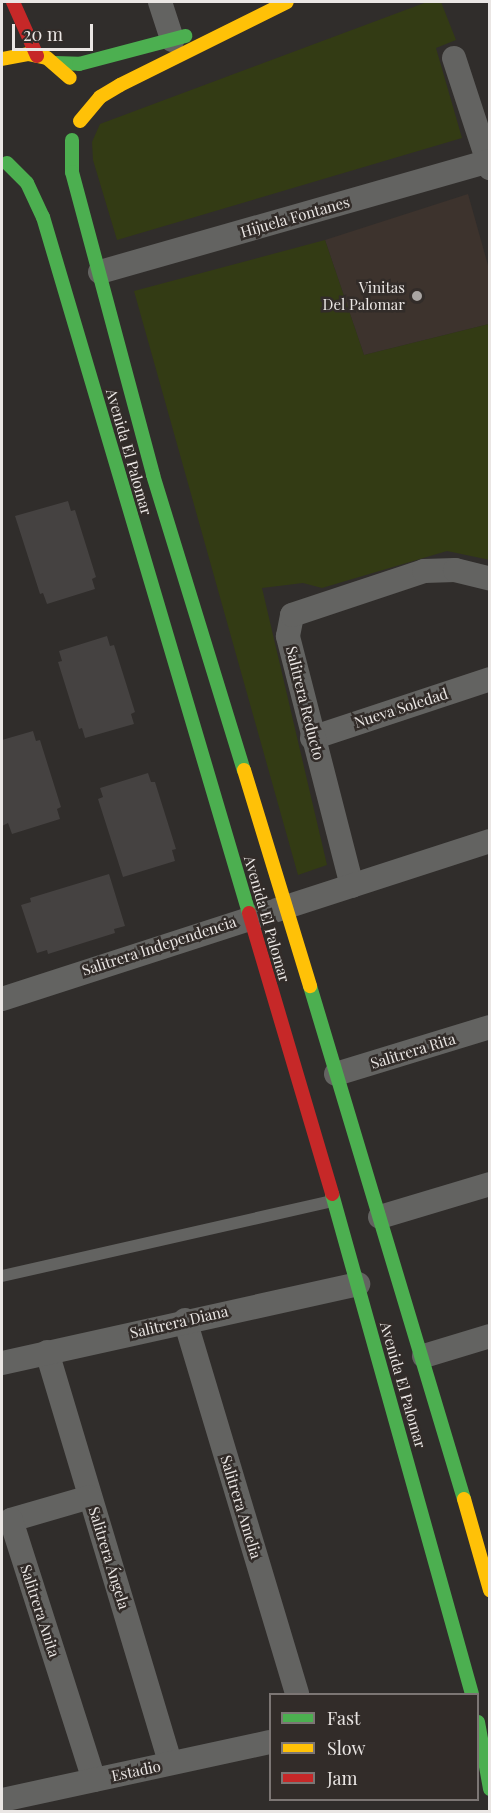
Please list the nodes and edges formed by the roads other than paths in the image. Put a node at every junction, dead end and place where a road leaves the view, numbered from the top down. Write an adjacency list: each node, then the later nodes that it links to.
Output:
1 (13, 2): 5 (street)
2 (160, 2): 4 (street)
3 (283, 3): 4 (street); 9 (street)
4 (172, 40): 8 (street)
5 (37, 56): 7 (street); 8 (street)
6 (454, 58): 14 (street)
7 (2, 59)
8 (55, 63): 9 (street)
9 (80, 121): 10 (street)
10 (72, 140): 11 (street); 15 (street, Avenida El Palomar)
11 (59, 154)
12 (4, 161): 13 (street); 22 (street, Avenida El Palomar)
13 (33, 164)
14 (489, 164): 15 (street, Hijuela Fontanes)
15 (100, 272): 21 (street, Avenida El Palomar)
16 (489, 579): 18 (street, Salitrera Reducto)
17 (489, 679): 18 (street, Nueva Soledad)
18 (312, 738): 20 (street, Salitrera Reducto)
19 (489, 841): 20 (street, Salitrera Independencia)
20 (352, 886): 21 (street, Salitrera Independencia)
21 (285, 906): 22 (street, Salitrera Independencia); 25 (street, Avenida El Palomar)
22 (249, 916): 23 (street, Salitrera Independencia); 27 (street, Avenida El Palomar)
23 (2, 999)
24 (489, 1028): 25 (street, Salitrera Rita)
25 (336, 1074): 28 (street, Avenida El Palomar)
26 (489, 1184): 28 (street)
27 (333, 1201): 29 (lane); 30 (street, Avenida El Palomar)
28 (380, 1217): 34 (street, Avenida El Palomar)
29 (2, 1276)
30 (358, 1284): 31 (street, Salitrera Diana); 40 (street, Avenida El Palomar)
31 (185, 1320): 33 (street, Salitrera Diana); 39 (street, Salitrera Amelia)
32 (489, 1336): 34 (street)
33 (47, 1352): 35 (street, Salitrera Diana); 36 (street, Salitrera Ángela)
34 (424, 1356): 37 (street, Avenida El Palomar)
35 (2, 1363)
36 (90, 1497): 43 (street, Salitrera Ángela); 44 (street, Salitrera Anita)
37 (480, 1510): 38 (street, Avenida El Palomar)
38 (489, 1590)
39 (296, 1693)
40 (471, 1693)
41 (479, 1733): 45 (street)
42 (269, 1742): 43 (street, Estadio)
43 (170, 1763): 44 (street, Estadio)
44 (94, 1780): 46 (street, Estadio)
45 (489, 1789)
46 (2, 1800)

